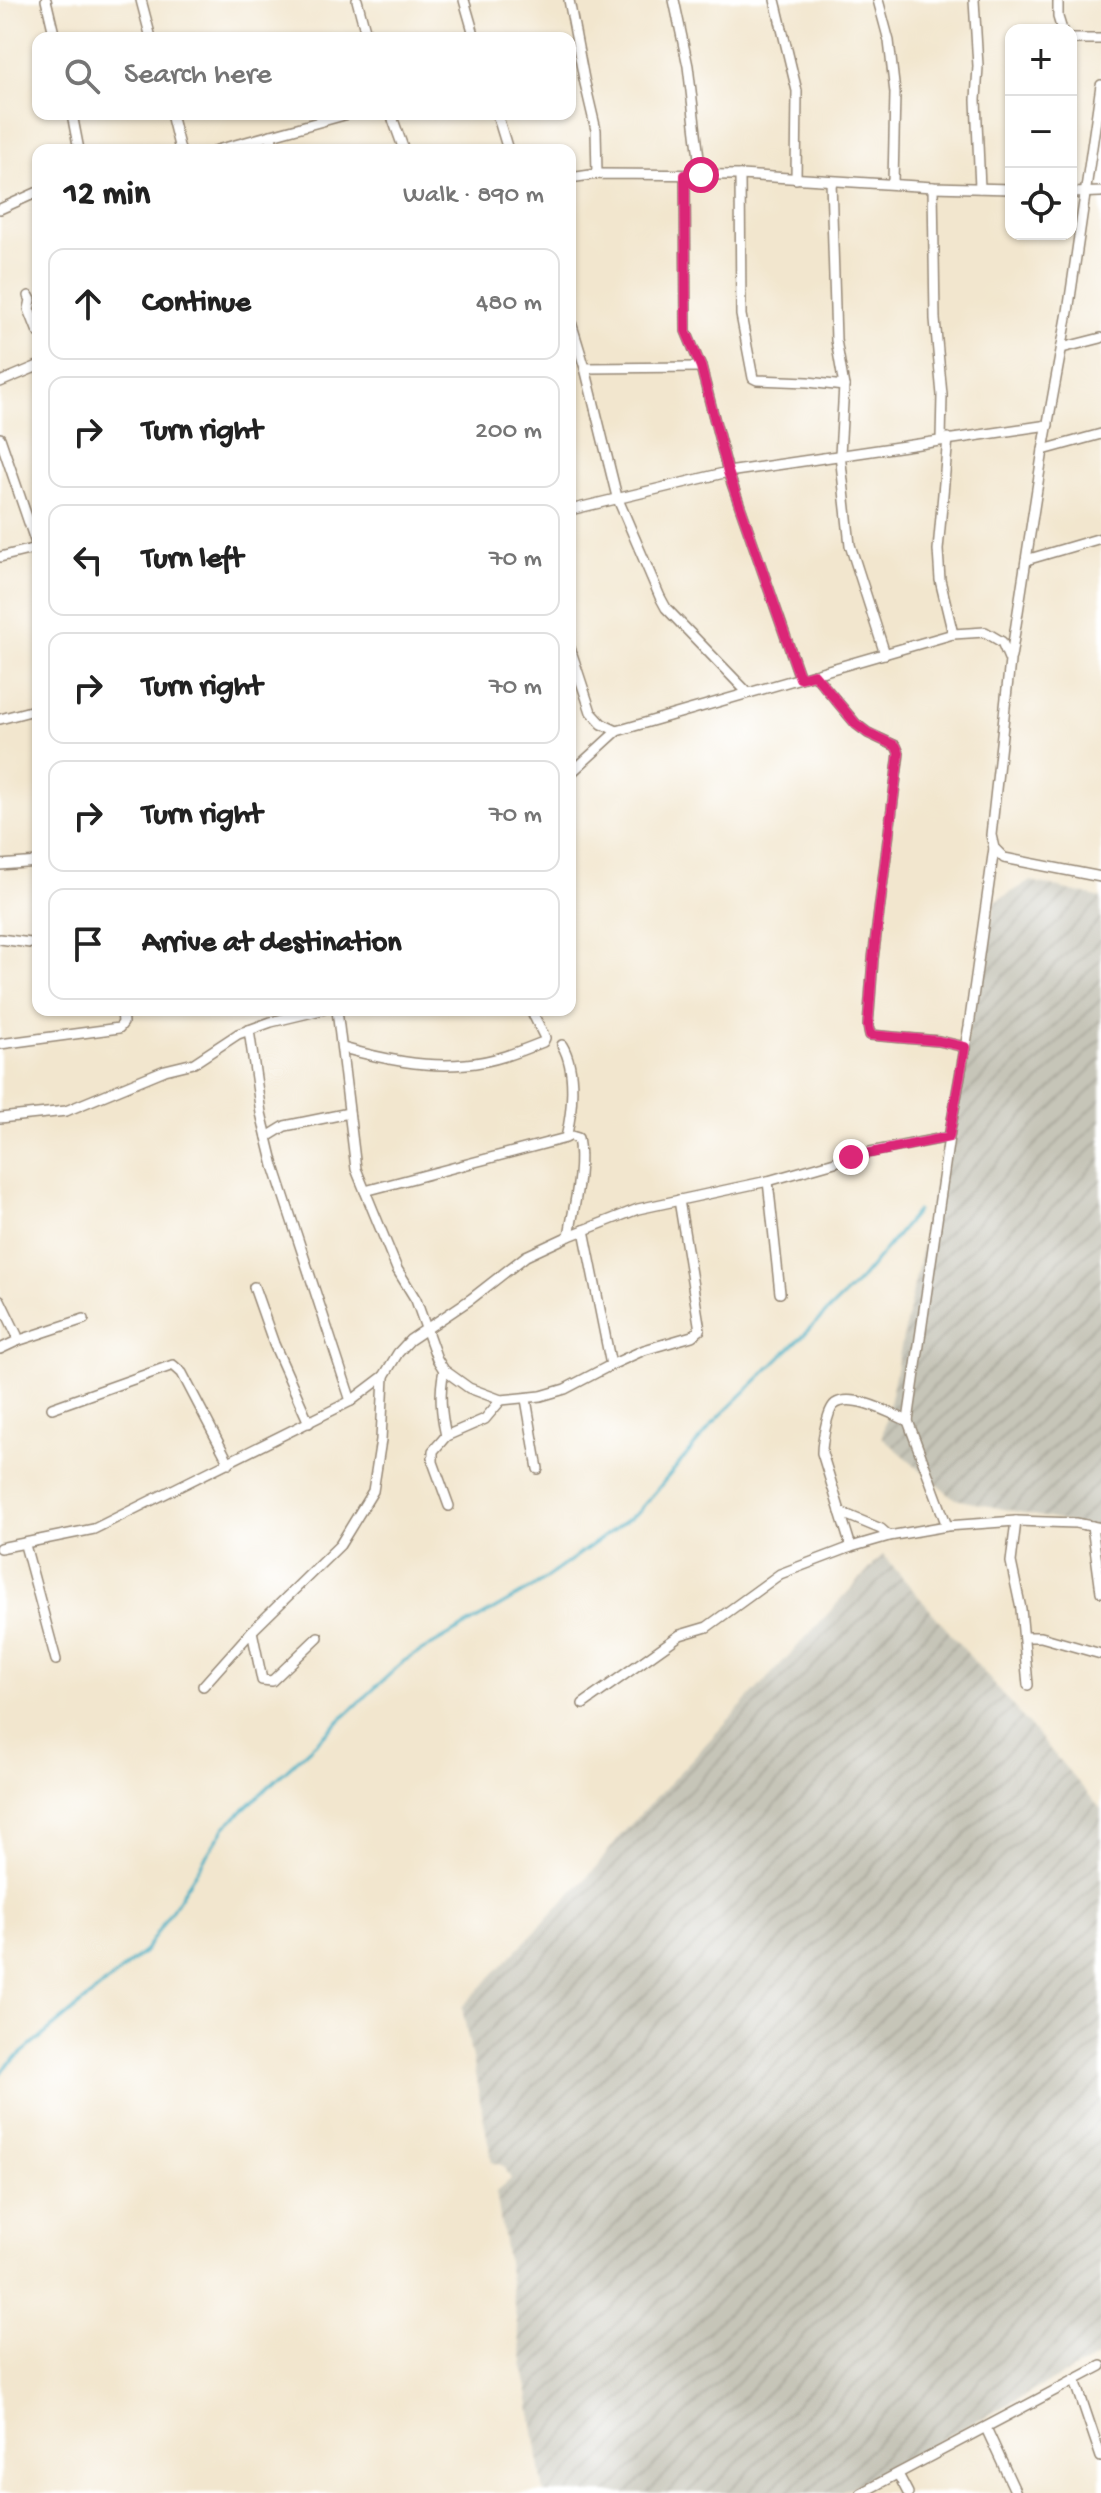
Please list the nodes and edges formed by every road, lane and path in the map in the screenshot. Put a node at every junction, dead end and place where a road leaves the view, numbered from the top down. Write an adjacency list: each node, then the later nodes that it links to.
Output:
1 (46, 0): 12 (street)
2 (141, 0): 13 (street)
3 (357, 0): 14 (street)
4 (464, 0): 15 (street)
5 (569, 0): 16 (street)
6 (674, 0): 36 (street)
7 (775, 0): 39 (street)
8 (878, 0): 41 (street)
9 (974, 0): 43 (street)
10 (1058, 0): 11 (street)
11 (1060, 24)
12 (54, 32)
13 (149, 32)
14 (365, 32)
15 (473, 32)
16 (575, 32)
17 (576, 37): 34 (street)
18 (1077, 39): 19 (street)
19 (1101, 39)
20 (1101, 85): 21 (street)
21 (1100, 91): 47 (street)
22 (73, 120): 28 (street)
23 (172, 120): 29 (street)
24 (326, 120): 27 (street)
25 (393, 120): 32 (street)
26 (499, 120): 33 (street)
27 (271, 135): 30 (street); 31 (street)
28 (78, 144)
29 (178, 144)
30 (239, 144)
31 (272, 144)
32 (402, 144)
33 (506, 144)
34 (597, 174): 35 (street); 38 (street)
35 (685, 175): 36 (street); 55 (street)
36 (701, 175): 37 (street)
37 (740, 175): 39 (street); 59 (street)
38 (576, 177)
39 (796, 179): 40 (street)
40 (831, 181): 41 (street); 59 (street)
41 (893, 183): 42 (street)
42 (933, 187): 43 (street); 63 (street)
43 (980, 188): 44 (street)
44 (1005, 189)
45 (1101, 192): 47 (street)
46 (1077, 193): 47 (street)
47 (1085, 193): 54 (street)
48 (32, 195): 49 (street)
49 (0, 209)
50 (29, 296): 51 (street)
51 (32, 317)
52 (1101, 338): 54 (street)
53 (576, 339): 56 (street)
54 (1062, 348): 60 (street)
55 (701, 367): 56 (street); 66 (street)
56 (585, 368): 67 (street)
57 (32, 369): 58 (street)
58 (0, 382)
59 (844, 386): 65 (street)
60 (1048, 425): 63 (street); 64 (street)
61 (1101, 434): 64 (street)
62 (0, 438): 69 (street)
63 (945, 438): 65 (street); 74 (street)
64 (1043, 450): 73 (street)
65 (840, 454): 66 (street); 75 (street)
66 (728, 472): 67 (street); 78 (street)
67 (617, 497): 68 (street); 80 (street)
68 (576, 508)
69 (32, 531)
70 (1101, 538): 73 (street)
71 (32, 549): 72 (street)
72 (0, 557)
73 (1026, 560): 76 (street)
74 (953, 634): 75 (street); 76 (street)
75 (885, 654): 77 (street)
76 (1010, 661): 85 (street)
77 (814, 674): 78 (street); 98 (street)
78 (800, 678): 80 (street)
79 (576, 686): 83 (street)
80 (748, 693): 83 (street)
81 (32, 711): 82 (street)
82 (0, 719)
83 (617, 731): 84 (street)
84 (576, 769)
85 (994, 848): 88 (street); 98 (street)
86 (32, 862): 87 (street)
87 (0, 865)
88 (1101, 877)
89 (0, 939): 90 (street)
90 (32, 943)
91 (122, 1016): 96 (street)
92 (299, 1016): 95 (street)
93 (338, 1016): 99 (street)
94 (534, 1016): 99 (street)
95 (249, 1030): 101 (street); 103 (street)
96 (0, 1044)
97 (562, 1045): 102 (street)
98 (965, 1047): 104 (street)
99 (343, 1048): 100 (street)
100 (349, 1113): 103 (street); 106 (street)
101 (0, 1118)
102 (568, 1135): 106 (street); 109 (street)
103 (267, 1137): 122 (street)
104 (949, 1137): 105 (street); 124 (street)
105 (768, 1181): 107 (street); 111 (street)
106 (365, 1191): 114 (street)
107 (679, 1200): 108 (street); 117 (street)
108 (584, 1230): 109 (street); 117 (street)
109 (569, 1236): 114 (street)
110 (254, 1287): 125 (street)
111 (780, 1293)
112 (0, 1300): 115 (street)
113 (84, 1319): 115 (street)
114 (426, 1329): 118 (street); 119 (street)
115 (17, 1341): 116 (street)
116 (0, 1349)
117 (611, 1365): 120 (street)
118 (444, 1370): 121 (street); 126 (street)
119 (384, 1376): 122 (street); 139 (street)
120 (526, 1399): 121 (street); 128 (street)
121 (501, 1400): 126 (street)
122 (351, 1401): 125 (street)
123 (52, 1408): 127 (street)
124 (908, 1421): 130 (street); 132 (street)
125 (309, 1423): 127 (street)
126 (446, 1436): 129 (street)
127 (229, 1463): 135 (street)
128 (538, 1469)
129 (449, 1506)
130 (840, 1512): 134 (street); 136 (street)
131 (1016, 1521): 132 (street); 133 (street); 141 (street)
132 (947, 1526): 134 (street)
133 (1097, 1527): 138 (street)
134 (889, 1536): 136 (street)
135 (25, 1545): 137 (street); 143 (street)
136 (851, 1547): 146 (street)
137 (0, 1548)
138 (1101, 1592)
139 (252, 1631): 140 (street); 145 (street)
140 (318, 1637)
141 (1024, 1637): 142 (street); 144 (street)
142 (1101, 1654)
143 (56, 1660)
144 (1028, 1685)
145 (203, 1686)
146 (583, 1704)
147 (1101, 2366): 148 (street)
148 (1075, 2380): 149 (street); 150 (street)
149 (986, 2428): 151 (street); 154 (street)
150 (1101, 2457)
151 (898, 2474): 152 (street); 153 (street)
152 (861, 2493)
153 (908, 2493)
154 (1016, 2493)

